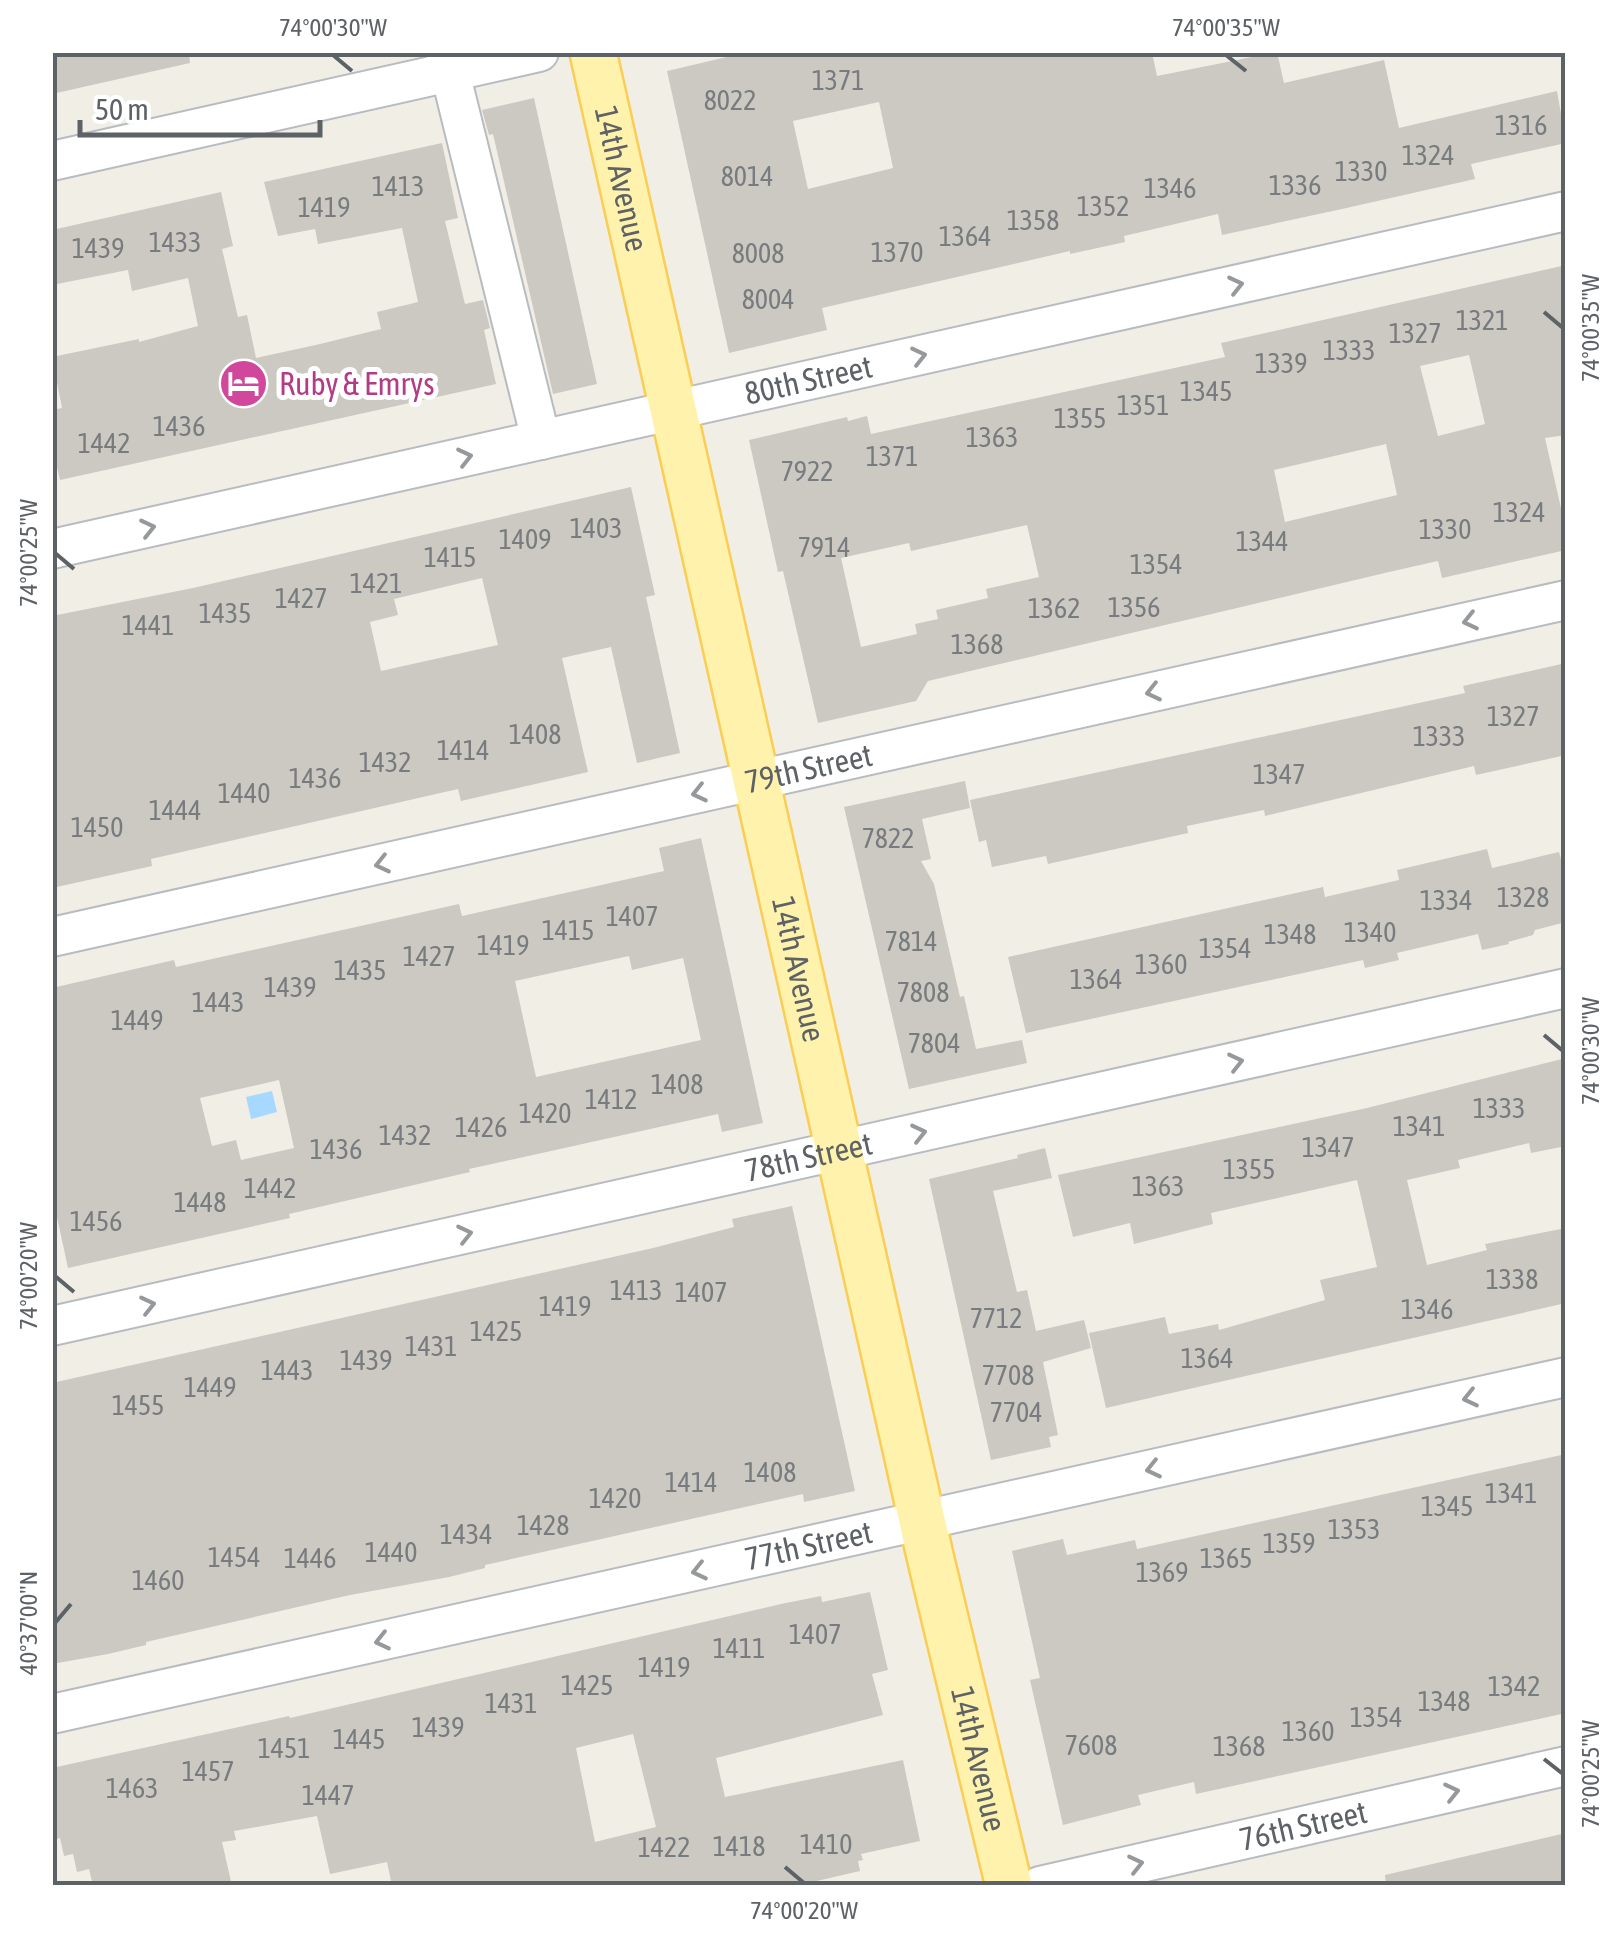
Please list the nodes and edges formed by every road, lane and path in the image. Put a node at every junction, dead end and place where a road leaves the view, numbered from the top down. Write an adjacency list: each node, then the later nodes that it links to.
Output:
1 (539, 52): 3 (street)
2 (594, 52): 6 (main road, 14th Avenue)
3 (447, 62): 4 (street); 7 (street)
4 (52, 161)
5 (1566, 211): 6 (street, 80th Street, one-way to 5)
6 (672, 411): 7 (street, 80th Street); 10 (main road, 14th Avenue)
7 (541, 440): 8 (street, 80th Street, one-way to 7)
8 (52, 549)
9 (1566, 600): 10 (street, 79th Street, one-way to 10)
10 (757, 780): 11 (street, 79th Street, one-way to 11); 13 (main road, 14th Avenue)
11 (52, 938)
12 (1566, 988): 13 (street, 78th Street, one-way to 12)
13 (839, 1151): 14 (street, 78th Street, one-way to 13); 16 (main road, 14th Avenue)
14 (52, 1326)
15 (1566, 1377): 16 (street, 77th Street, one-way to 16)
16 (922, 1521): 17 (street, 77th Street, one-way to 17); 19 (main road, 14th Avenue)
17 (52, 1714)
18 (1566, 1766): 20 (street, 76th Street, one-way to 18)
19 (1009, 1886)
20 (1040, 1886)

